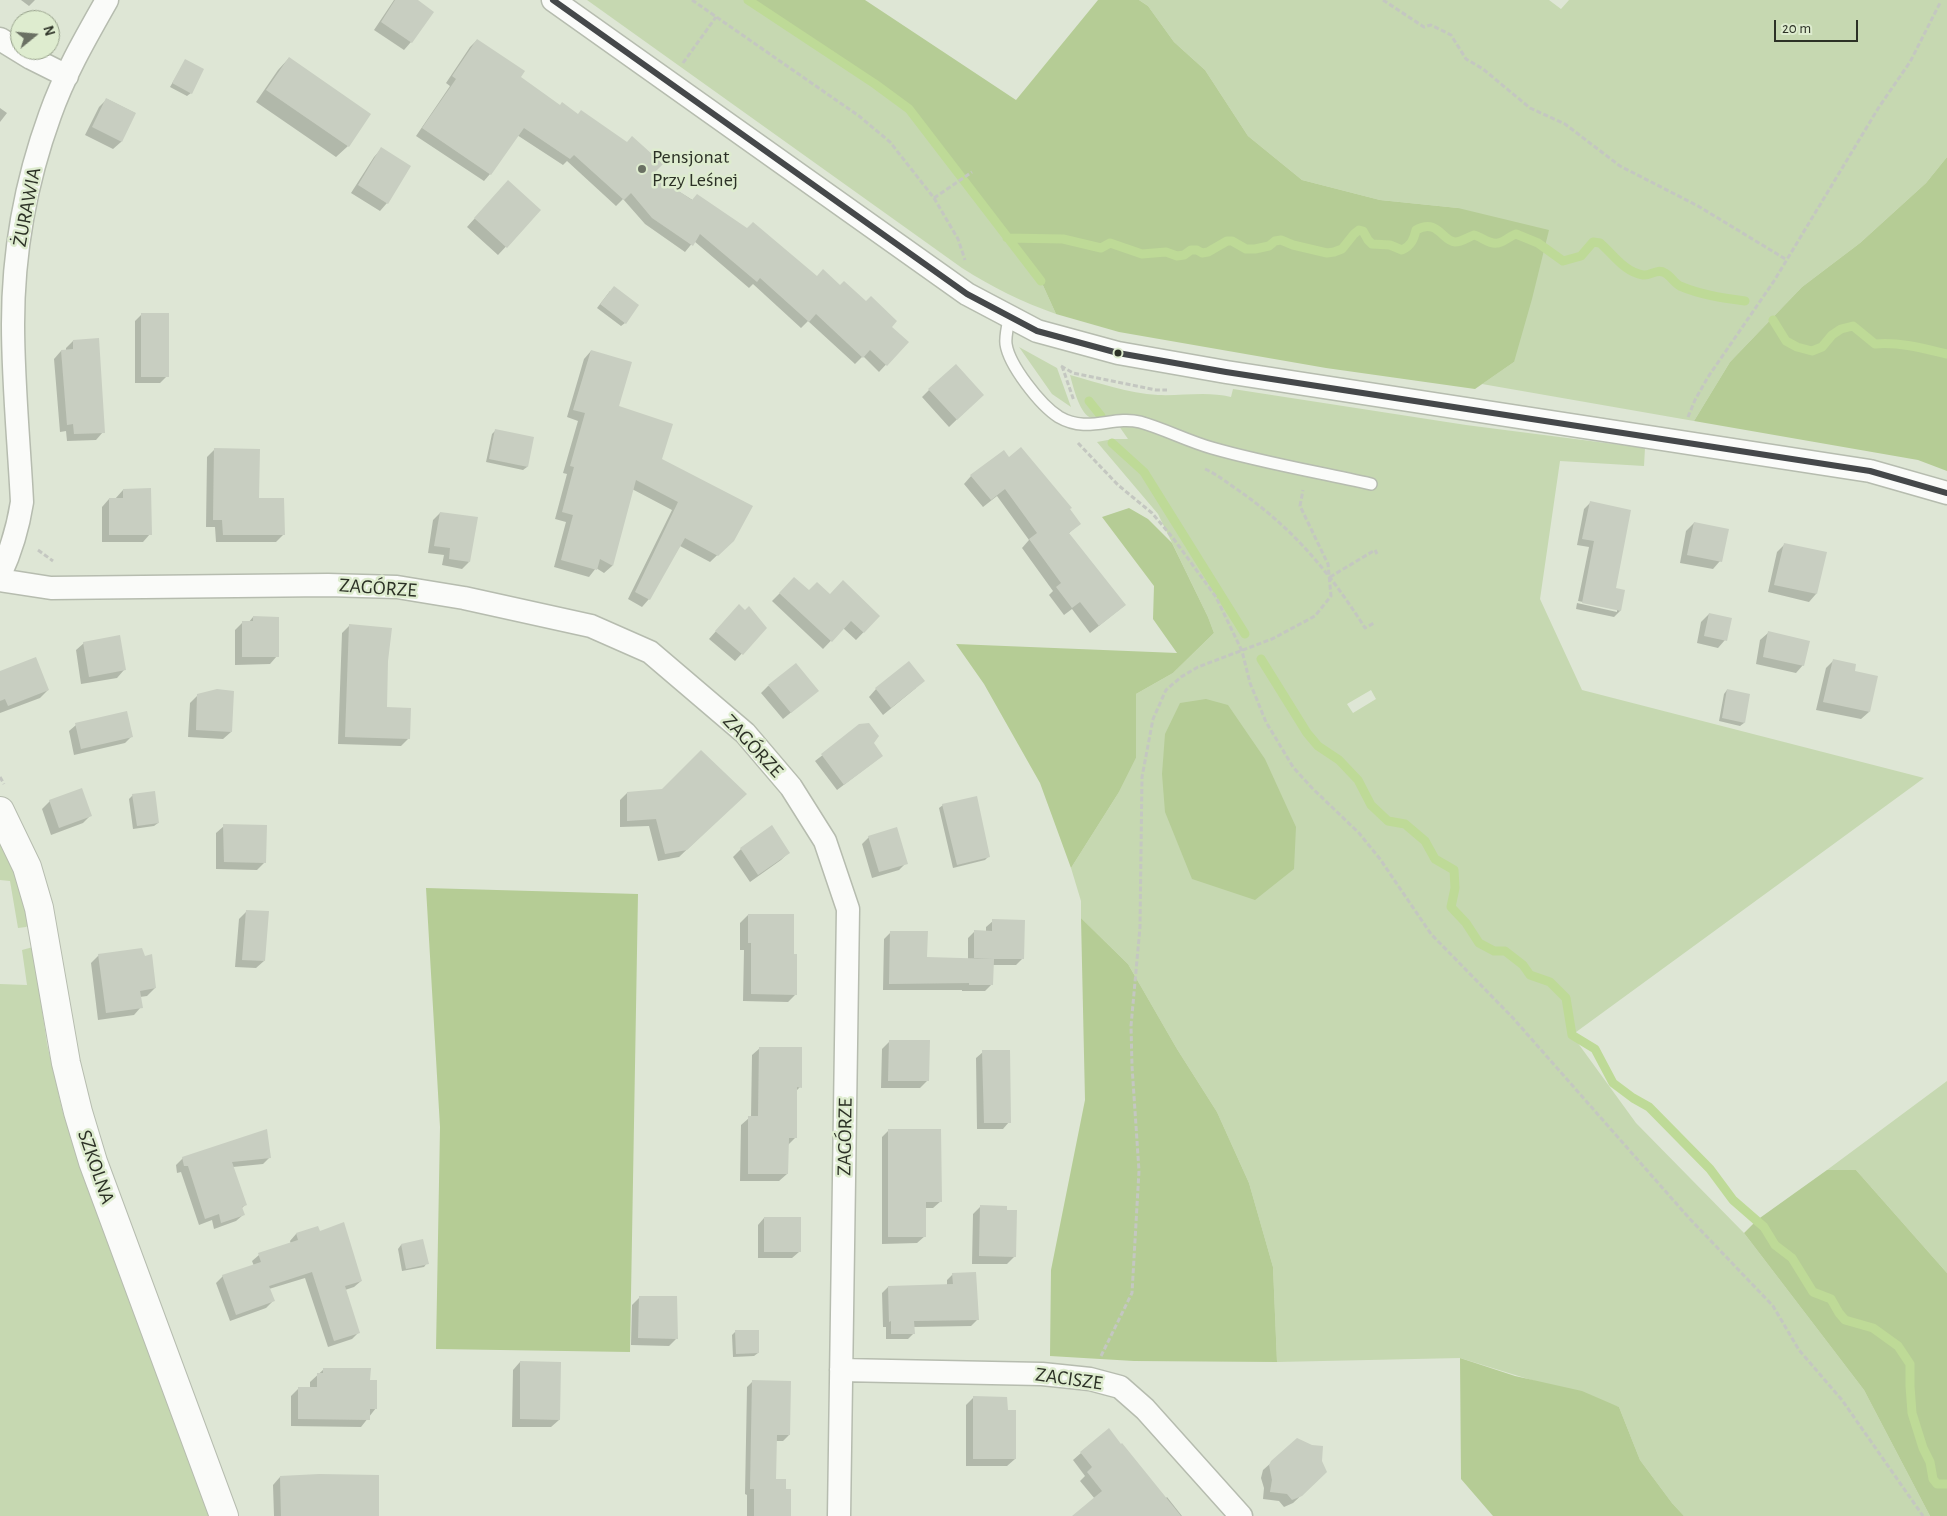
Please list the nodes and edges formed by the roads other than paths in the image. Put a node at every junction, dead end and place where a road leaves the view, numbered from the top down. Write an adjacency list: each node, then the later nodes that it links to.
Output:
1 (107, 0): 4 (street, ŻURAWIA)
2 (553, 0): 5 (street)
3 (0, 39): 4 (street)
4 (67, 76): 8 (street, ŻURAWIA)
5 (1009, 318): 6 (lane); 7 (street)
6 (1370, 484)
7 (1947, 493)
8 (0, 575)
9 (0, 580): 11 (street, ZAGÓRZE)
10 (0, 811): 12 (street, SZKOLNA)
11 (841, 1370): 13 (street, ZAGÓRZE); 14 (street, ZACISZE)
12 (224, 1516)
13 (839, 1516)
14 (1241, 1516)

